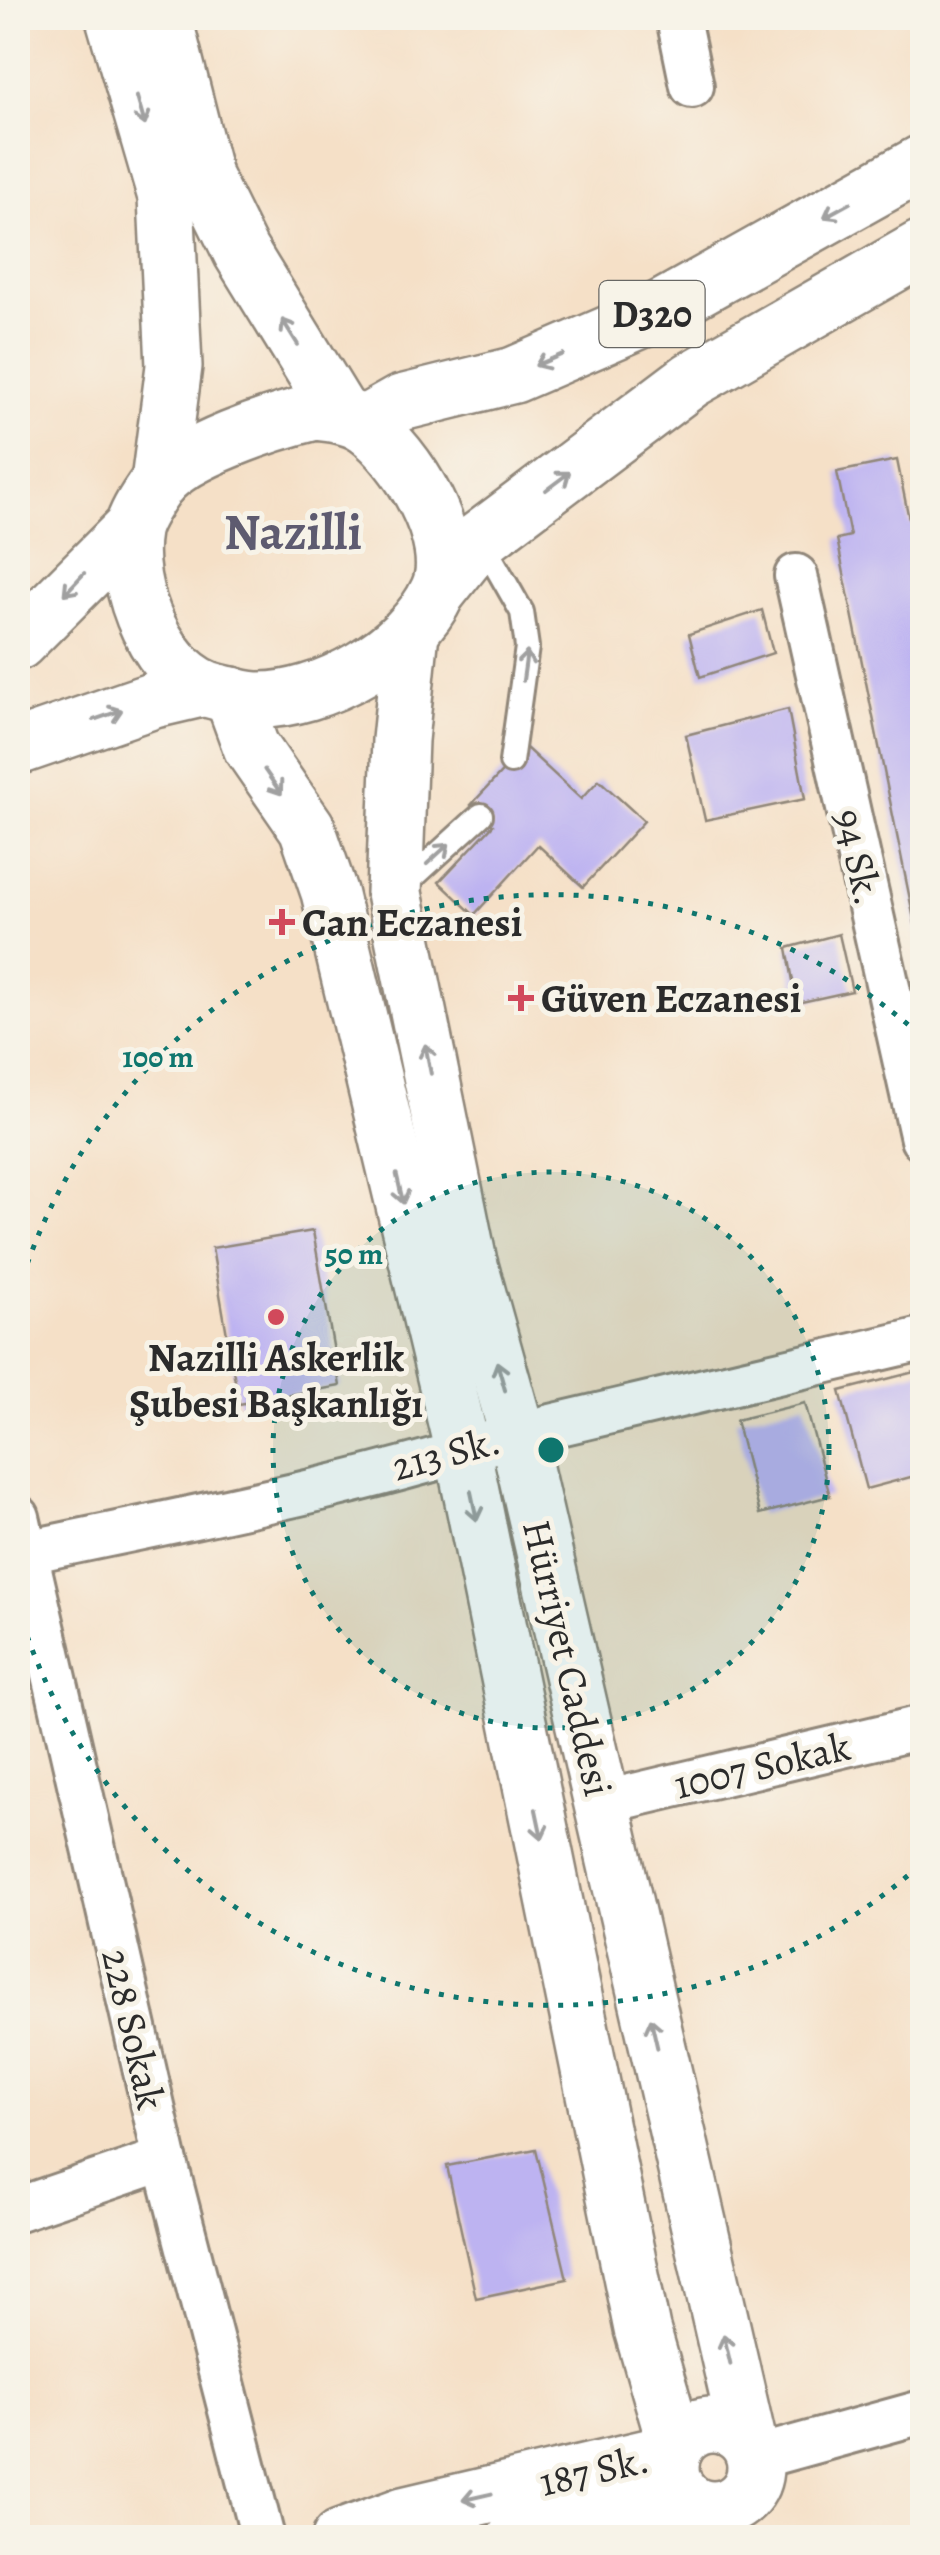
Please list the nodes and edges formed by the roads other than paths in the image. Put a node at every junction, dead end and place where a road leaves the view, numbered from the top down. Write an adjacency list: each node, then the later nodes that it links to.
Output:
1 (114, 18): 8 (main road, one-way to 8)
2 (164, 18): 7 (main road, one-way to 2)
3 (678, 18): 4 (street)
4 (692, 86)
5 (922, 163): 7 (main road, D320, one-way to 7)
6 (922, 248): 9 (main road, D320, one-way to 6)
7 (353, 420): 8 (main road); 9 (main road)
8 (145, 505): 12 (main road, one-way to 12); 13 (main road)
9 (456, 517): 11 (main road, D320); 11 (main road); 15 (lane, one-way to 9)
10 (796, 576): 18 (street, 94 Sk.)
11 (425, 610): 13 (main road); 17 (main road, Hürriyet Caddesi)
12 (18, 642)
13 (216, 692): 14 (main road, one-way to 13); 21 (main road, Hürriyet Caddesi, one-way to 21)
14 (18, 748)
15 (510, 762)
16 (482, 815): 17 (lane, one-way to 16)
17 (394, 894): 20 (main road, Hürriyet Caddesi, one-way to 17)
18 (922, 1138)
19 (922, 1339): 20 (street, 213 Sk.)
20 (517, 1434): 21 (street, 213 Sk.); 24 (main road, Hürriyet Caddesi)
21 (462, 1452): 22 (street, 213 Sk.); 29 (main road, Hürriyet Caddesi, one-way to 29)
22 (22, 1535): 25 (street, 228 Sokak)
23 (922, 1728): 24 (street, 1007 Sokak)
24 (601, 1802): 28 (main road, Hürriyet Caddesi, one-way to 24)
25 (164, 2159): 26 (street); 30 (street, 228 Sokak)
26 (18, 2208)
27 (922, 2412): 28 (street)
28 (753, 2458): 29 (main road); 29 (main road); 33 (main road, Hürriyet Caddesi)
29 (683, 2486): 31 (main road, 187 Sk., one-way to 31); 32 (main road, 187 Sk.)
30 (263, 2538)
31 (340, 2538)
32 (514, 2538)
33 (763, 2538)

